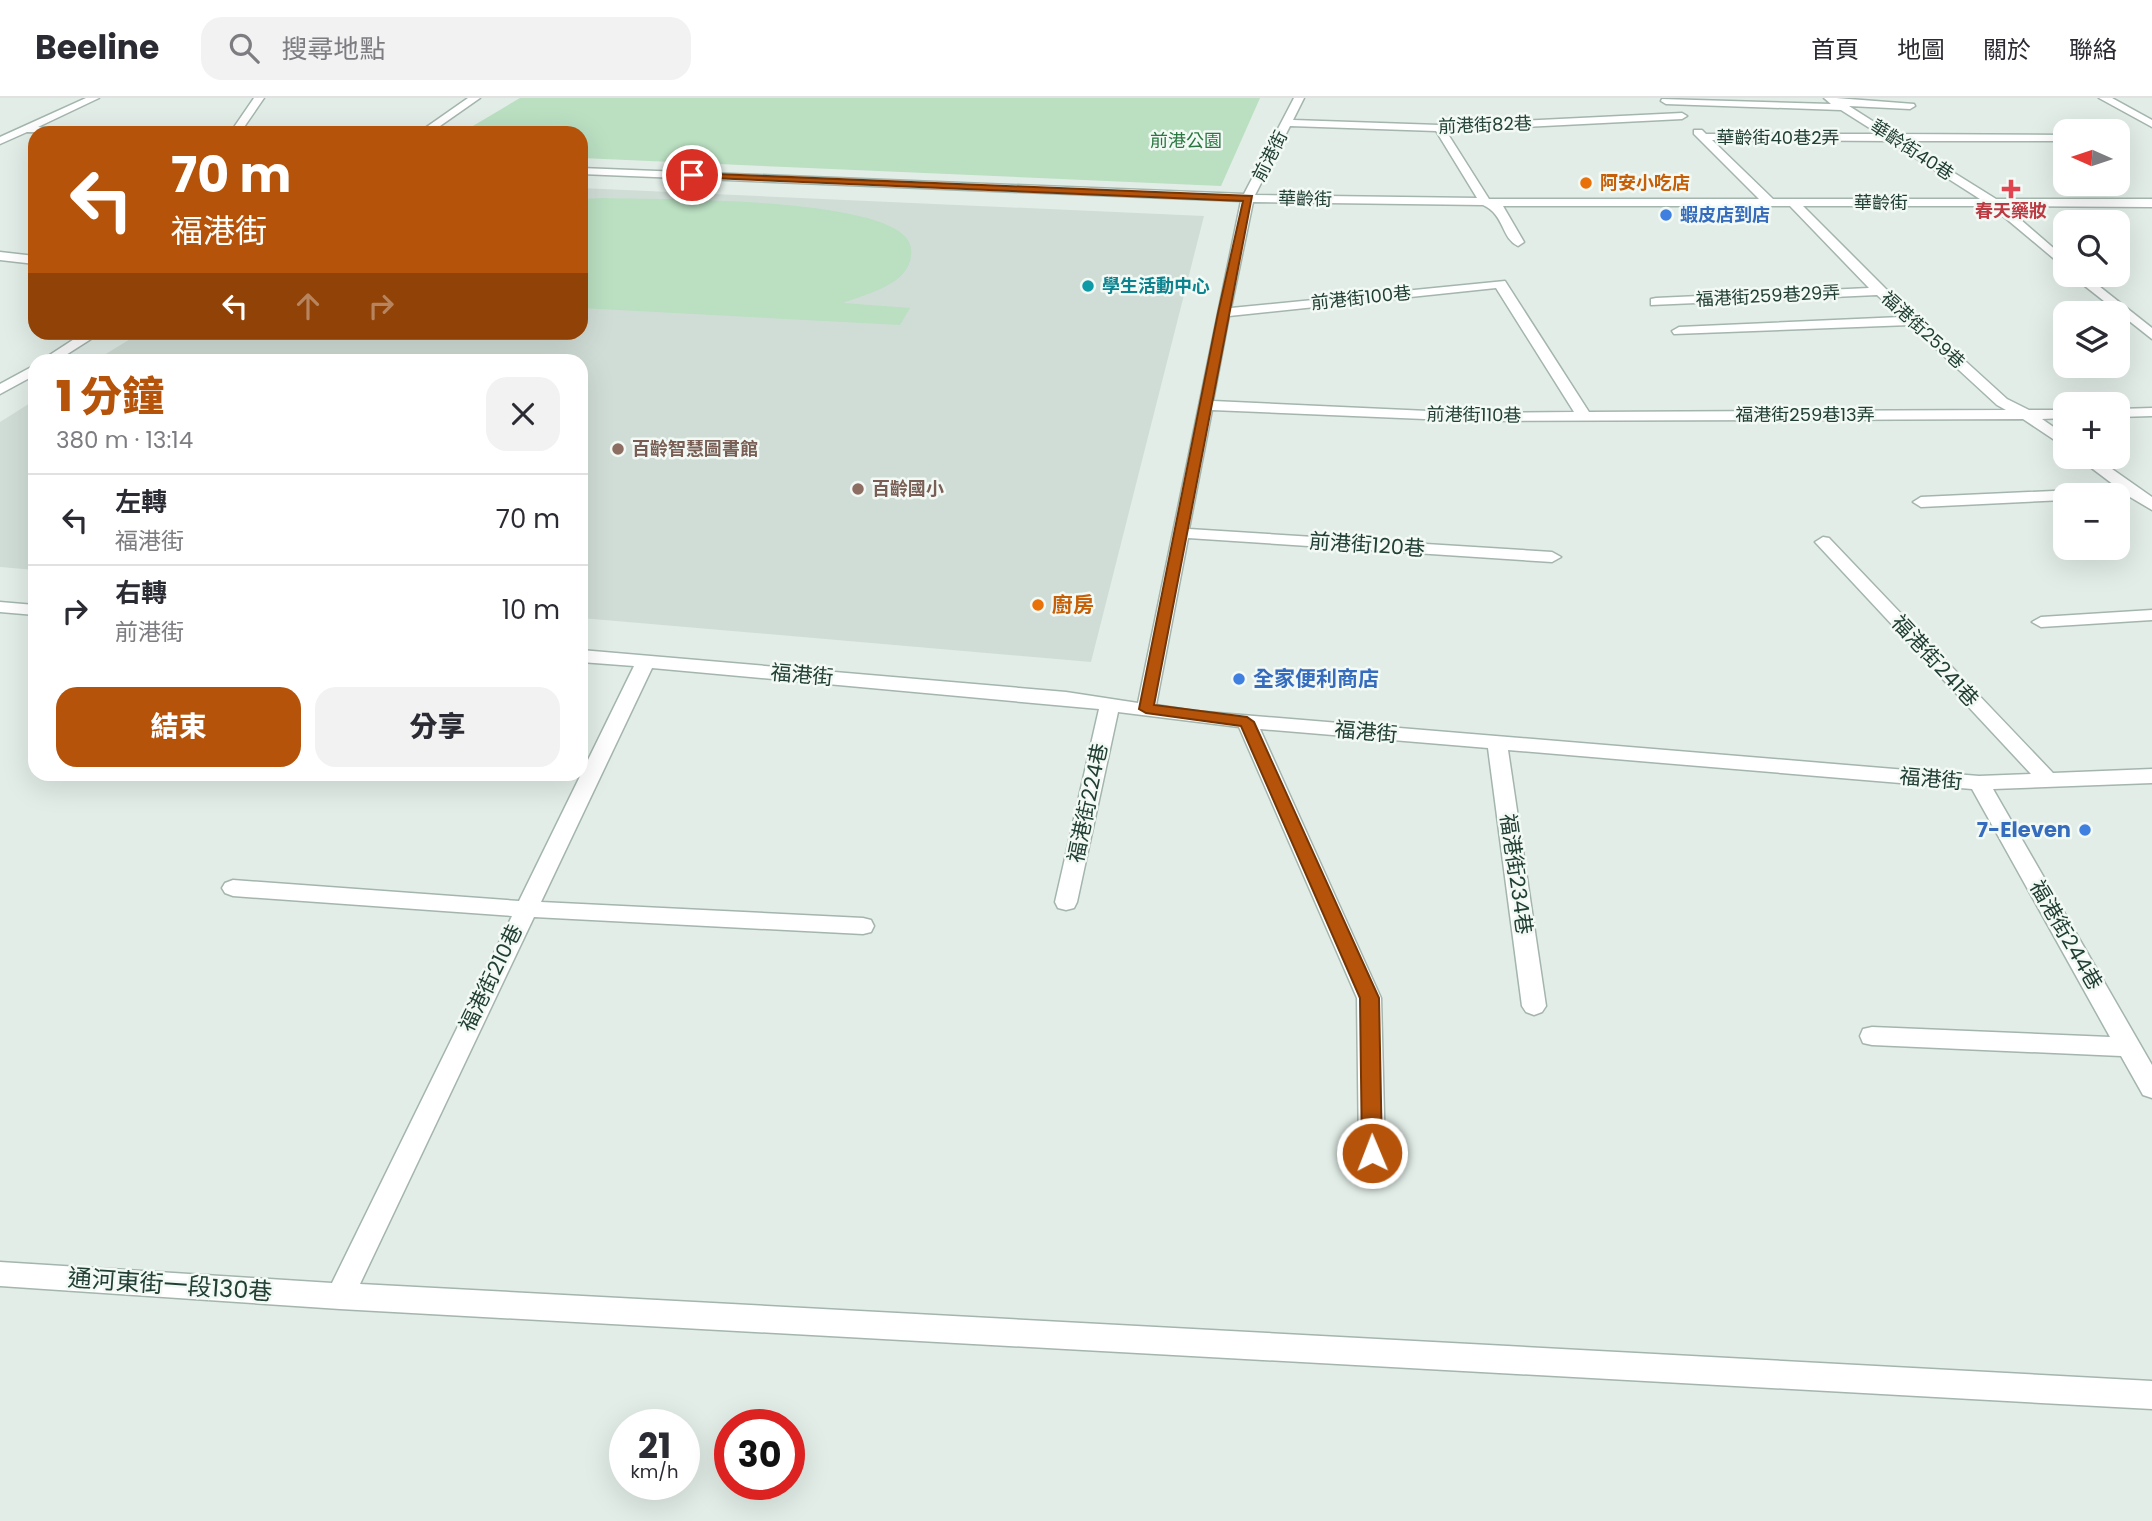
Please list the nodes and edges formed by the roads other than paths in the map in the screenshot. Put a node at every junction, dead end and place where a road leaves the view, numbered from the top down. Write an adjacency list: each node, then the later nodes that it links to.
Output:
1 (94, 98): 12 (street)
2 (259, 98): 13 (street)
3 (475, 98): 14 (street)
4 (1298, 98): 10 (street, 前港街)
5 (2104, 98): 11 (street)
6 (1665, 99): 7 (street); 9 (street)
7 (1837, 102): 8 (street); 19 (street, 華齡街40巷)
8 (1910, 106)
9 (1682, 116): 16 (street, 前港街82巷); 18 (street)
10 (1287, 123): 16 (street, 前港街82巷); 23 (street, 前港街)
11 (2152, 124)
12 (33, 126)
13 (239, 126)
14 (433, 126)
15 (0, 127): 17 (street)
16 (1439, 128): 24 (street)
17 (26, 129): 21 (street)
18 (1704, 137): 19 (street, 華齡街40巷2弄); 25 (street)
19 (1895, 138): 20 (street, 華齡街40巷2弄); 28 (street, 華齡街40巷)
20 (2053, 138)
21 (0, 141)
22 (588, 171): 23 (street, 華齡街)
23 (1248, 198): 24 (street, 華齡街); 36 (street, 前港街)
24 (1485, 202): 25 (street, 華齡街); 29 (street)
25 (1769, 202): 26 (street, 華齡街)
26 (1793, 202): 28 (street, 華齡街); 34 (street, 福港街259巷)
27 (2152, 203): 28 (street, 華齡街)
28 (1995, 204): 30 (street, 華齡街40巷)
29 (1518, 242)
30 (2053, 254)
31 (0, 256): 32 (street)
32 (28, 259)
33 (2092, 287): 39 (street)
34 (1880, 291): 35 (street, 福港街259巷29弄); 37 (street, 福港街259巷)
35 (1656, 302)
36 (1223, 313): 44 (street, 前港街); 49 (street, 前港街100巷)
37 (1914, 321): 38 (street); 47 (street, 福港街259巷)
38 (1679, 331)
39 (2152, 335)
40 (83, 340): 41 (street)
41 (59, 354)
42 (28, 373): 43 (street)
43 (0, 390)
44 (1207, 405): 49 (street, 前港街110巷); 55 (street, 前港街)
45 (2152, 412): 46 (street)
46 (2130, 413)
47 (2026, 414): 48 (street, 福港街259巷13弄); 49 (street, 福港街259巷13弄); 50 (street, 福港街259巷)
48 (2053, 414)
49 (1584, 416)
50 (2053, 433)
51 (2102, 469): 52 (street)
52 (2134, 492): 53 (street); 54 (street)
53 (1921, 502)
54 (2152, 505)
55 (1181, 533): 57 (street, 前港街120巷); 65 (street, 前港街)
56 (1823, 542): 70 (street, 福港街241巷)
57 (1552, 557)
58 (0, 607): 59 (street)
59 (28, 609)
60 (2152, 615): 61 (street)
61 (2041, 622)
62 (588, 657): 63 (street, 福港街)
63 (646, 662): 64 (street, 福港街); 69 (street, 福港街210巷)
64 (1110, 703): 65 (street, 福港街); 74 (street, 福港街224巷)
65 (1146, 709): 66 (street, 福港街)
66 (1247, 722): 67 (street, 福港街); 81 (street)
67 (1497, 743): 72 (street, 福港街); 77 (street, 福港街234巷)
68 (2152, 776): 70 (street, 福港街)
69 (588, 779)
70 (2048, 780): 72 (street, 福港街)
71 (587, 781): 75 (street, 福港街210巷)
72 (1979, 783): 79 (street, 福港街244巷)
73 (233, 888): 75 (street)
74 (1066, 902)
75 (524, 909): 76 (street); 83 (street, 福港街210巷)
76 (863, 926)
77 (1535, 1006)
78 (1872, 1036): 79 (street)
79 (2130, 1047): 80 (street, 福港街244巷)
80 (2152, 1088)
81 (1372, 1153)
82 (0, 1274): 83 (street, 通河東街一段130巷)
83 (340, 1296): 84 (street, 通河東街一段130巷)
84 (2152, 1395)

